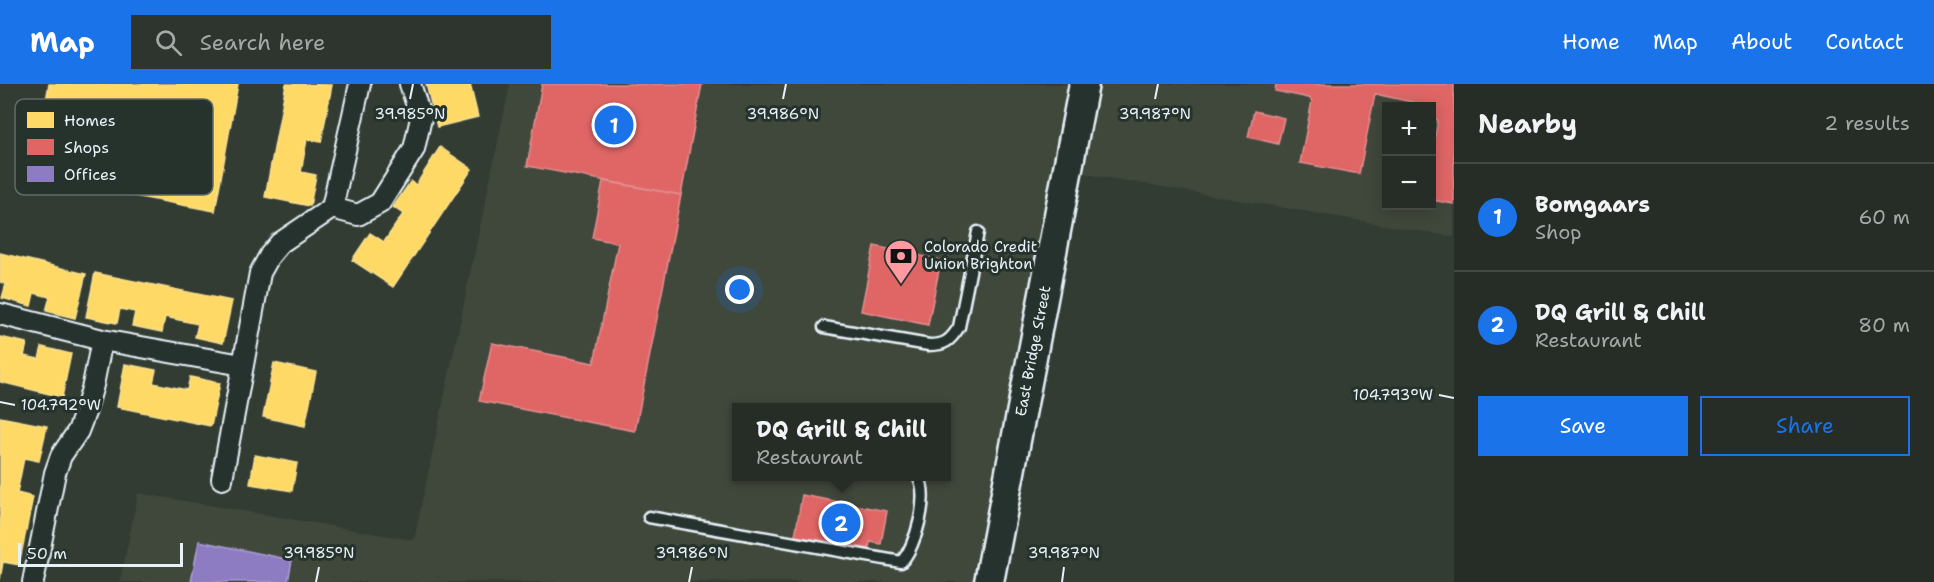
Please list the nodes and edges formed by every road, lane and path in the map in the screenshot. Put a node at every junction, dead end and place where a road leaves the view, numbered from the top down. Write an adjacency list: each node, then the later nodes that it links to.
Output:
1 (360, 84): 4 (street)
2 (410, 84): 4 (street)
3 (1084, 84): 14 (main road, East Bridge Street)
4 (332, 208): 9 (street)
5 (978, 232): 7 (lane)
6 (0, 314): 8 (street)
7 (824, 327)
8 (102, 340): 9 (street); 13 (street)
9 (242, 365): 10 (street)
10 (222, 479)
11 (920, 481): 12 (lane)
12 (649, 517)
13 (33, 582)
14 (989, 582)

